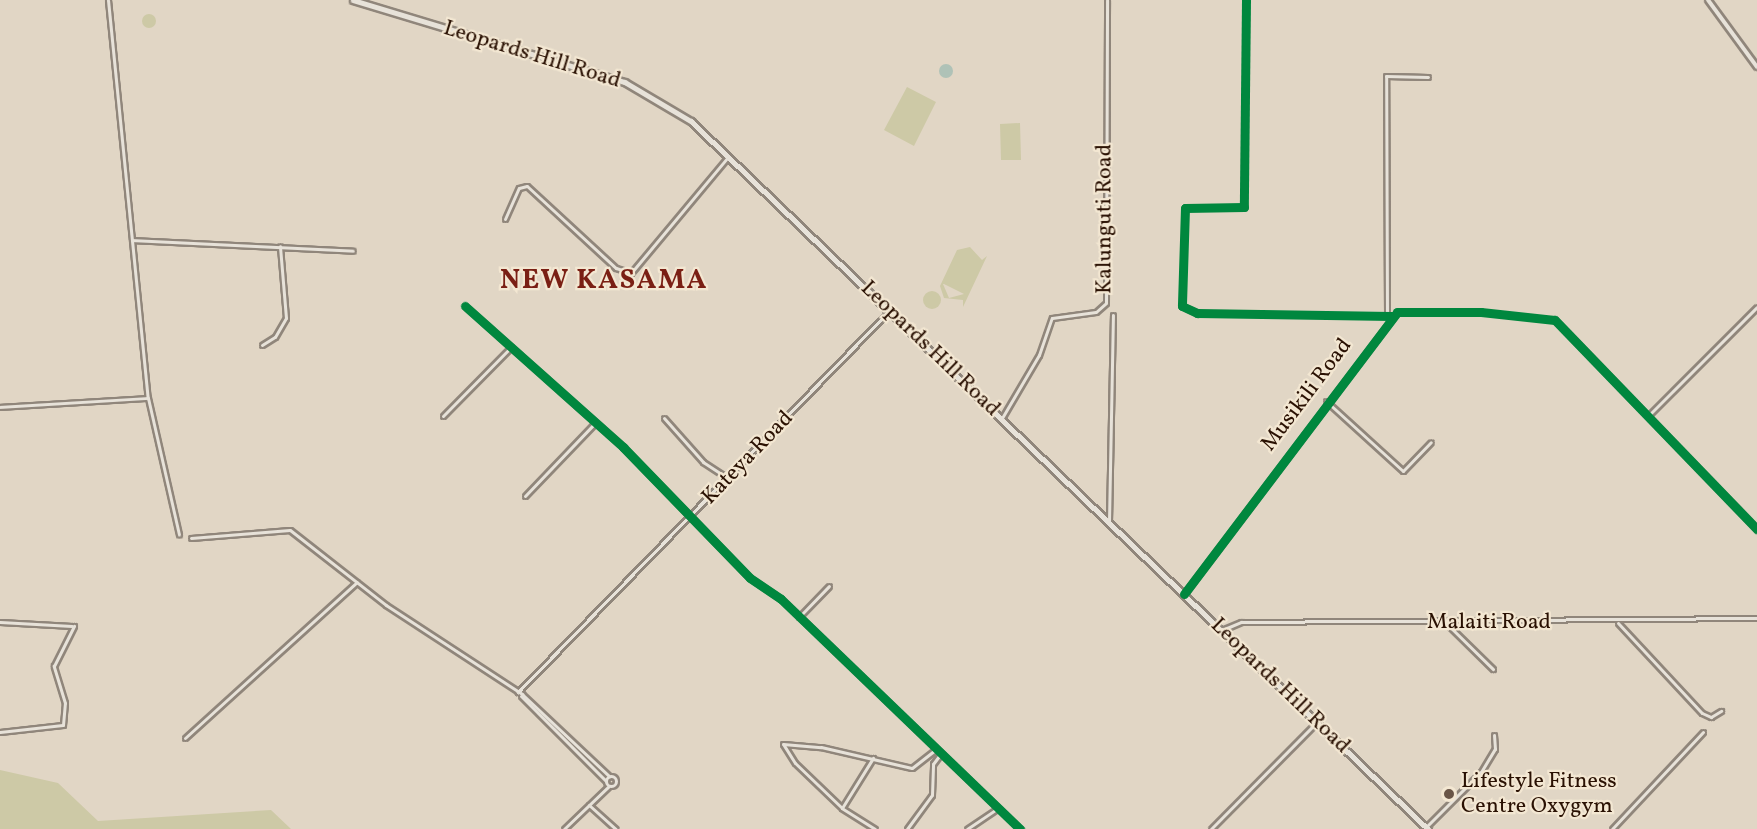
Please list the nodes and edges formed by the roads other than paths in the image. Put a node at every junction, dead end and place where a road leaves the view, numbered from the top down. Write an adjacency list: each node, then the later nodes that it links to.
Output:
1 (108, 0): 10 (street)
2 (354, 0): 8 (main road, Leopards Hill Road)
3 (1107, 0): 26 (street, Kalunguti Road)
4 (1246, 0): 17 (street)
5 (1708, 0): 6 (street)
6 (1757, 67)
7 (1428, 77): 17 (street)
8 (729, 156): 9 (street); 15 (main road, Leopards Hill Road)
9 (505, 219)
10 (132, 240): 11 (street); 20 (street)
11 (280, 246): 12 (street); 18 (street)
12 (353, 250)
13 (465, 306): 19 (street)
14 (1757, 307): 23 (street)
15 (890, 311): 26 (main road, Leopards Hill Road); 29 (street, Kateya Road)
16 (1113, 315): 32 (street)
17 (1389, 315): 21 (street, Musikili Road); 23 (street)
18 (262, 345)
19 (511, 347): 24 (street); 27 (street)
20 (148, 398): 22 (street); 34 (street)
21 (1326, 401): 28 (street); 38 (street, Musikili Road)
22 (0, 407)
23 (1650, 414): 33 (street)
24 (442, 416)
25 (664, 418): 29 (street)
26 (1002, 418): 32 (main road, Leopards Hill Road)
27 (595, 423): 30 (street); 31 (street)
28 (1431, 442)
29 (729, 479): 31 (street, Kateya Road)
30 (525, 495)
31 (694, 514): 39 (street); 46 (street, Kateya Road)
32 (1109, 521): 38 (main road, Leopards Hill Road)
33 (1757, 529)
34 (179, 535)
35 (191, 538): 36 (street)
36 (357, 582): 46 (street); 52 (street)
37 (829, 586): 39 (street)
38 (1184, 594): 44 (main road, Leopards Hill Road)
39 (799, 617): 53 (street)
40 (1757, 618): 42 (street, Malaiti Road)
41 (0, 622): 49 (street)
42 (1618, 623): 43 (street, Malaiti Road); 47 (street)
43 (1448, 625): 44 (street, Malaiti Road); 45 (street)
44 (1222, 630): 48 (main road, Leopards Hill Road)
45 (1493, 669)
46 (520, 693): 56 (street); 57 (street)
47 (1721, 711)
48 (1318, 722): 62 (main road, Leopards Hill Road); 69 (street)
49 (0, 732)
50 (1703, 732): 70 (street)
51 (1494, 735): 62 (street)
52 (185, 738)
53 (934, 751): 54 (street); 55 (street)
54 (939, 756): 61 (street); 66 (street)
55 (873, 758): 60 (street); 60 (street)
56 (609, 776): 57 (street); 58 (street)
57 (606, 781): 58 (street)
58 (609, 786): 59 (street)
59 (589, 805): 63 (street); 64 (street)
60 (842, 808): 65 (street)
61 (997, 809): 67 (street); 68 (street)
62 (1427, 828)
63 (564, 829)
64 (616, 829)
65 (875, 829)
66 (907, 829)
67 (967, 829)
68 (1020, 829)
69 (1211, 829)
70 (1612, 829)

